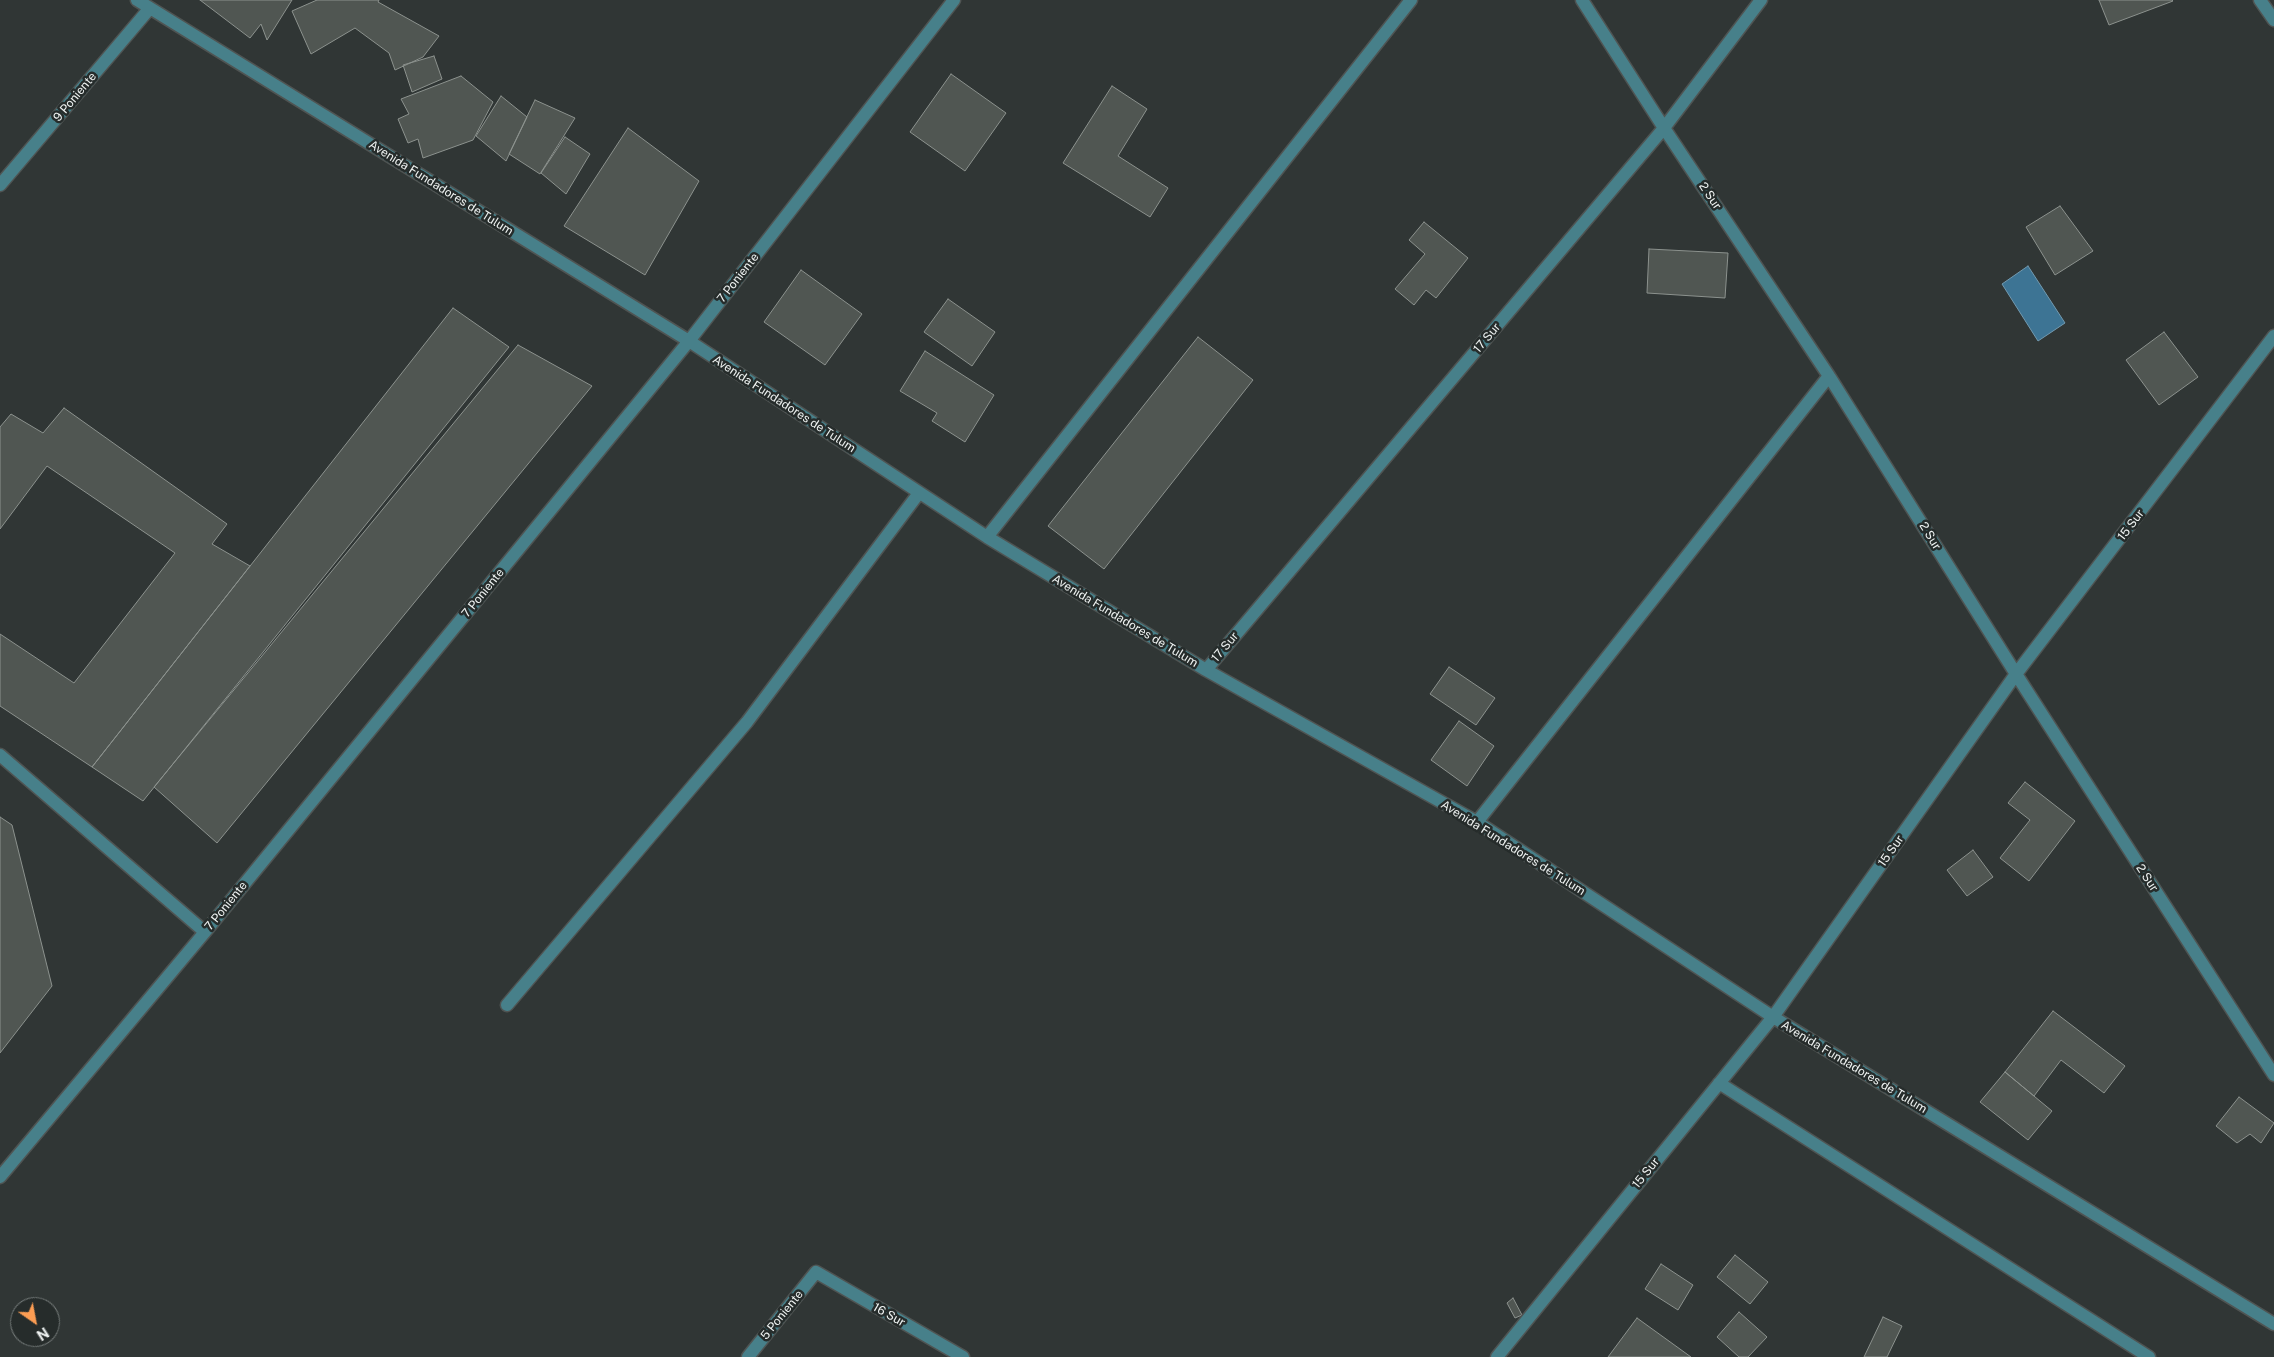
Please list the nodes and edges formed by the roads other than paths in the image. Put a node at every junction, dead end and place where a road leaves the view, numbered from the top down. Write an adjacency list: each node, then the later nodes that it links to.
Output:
1 (137, 0): 7 (street, Avenida Fundadores de Tulum)
2 (954, 0): 12 (street, 7 Poniente)
3 (1411, 0): 15 (street)
4 (1582, 0): 9 (street, 2 Sur)
5 (1761, 0): 9 (street, 17 Sur)
6 (2260, 0): 8 (street)
7 (150, 8): 10 (street, 9 Poniente); 12 (street, Avenida Fundadores de Tulum)
8 (2274, 20)
9 (1664, 128): 13 (street, 2 Sur); 16 (street, 17 Sur)
10 (0, 185)
11 (2274, 336): 17 (street, 15 Sur)
12 (688, 341): 14 (street, Avenida Fundadores de Tulum); 20 (street, 7 Poniente)
13 (1829, 376): 17 (street, 2 Sur); 19 (street)
14 (919, 493): 15 (street, Avenida Fundadores de Tulum); 21 (street)
15 (987, 538): 16 (street, Avenida Fundadores de Tulum)
16 (1206, 670): 19 (street, Avenida Fundadores de Tulum)
17 (2016, 674): 22 (street, 15 Sur); 23 (street, 2 Sur)
18 (0, 755): 20 (street)
19 (1477, 822): 22 (street, Avenida Fundadores de Tulum)
20 (205, 932): 25 (street, 7 Poniente)
21 (507, 1005)
22 (1773, 1017): 24 (street, 15 Sur); 27 (street, Avenida Fundadores de Tulum)
23 (2274, 1075)
24 (1719, 1083): 30 (street, 15 Sur); 31 (street)
25 (0, 1177)
26 (816, 1272): 28 (street, 5 Poniente); 29 (street, 16 Sur)
27 (2274, 1324)
28 (748, 1357)
29 (963, 1357)
30 (1497, 1357)
31 (2149, 1357)

